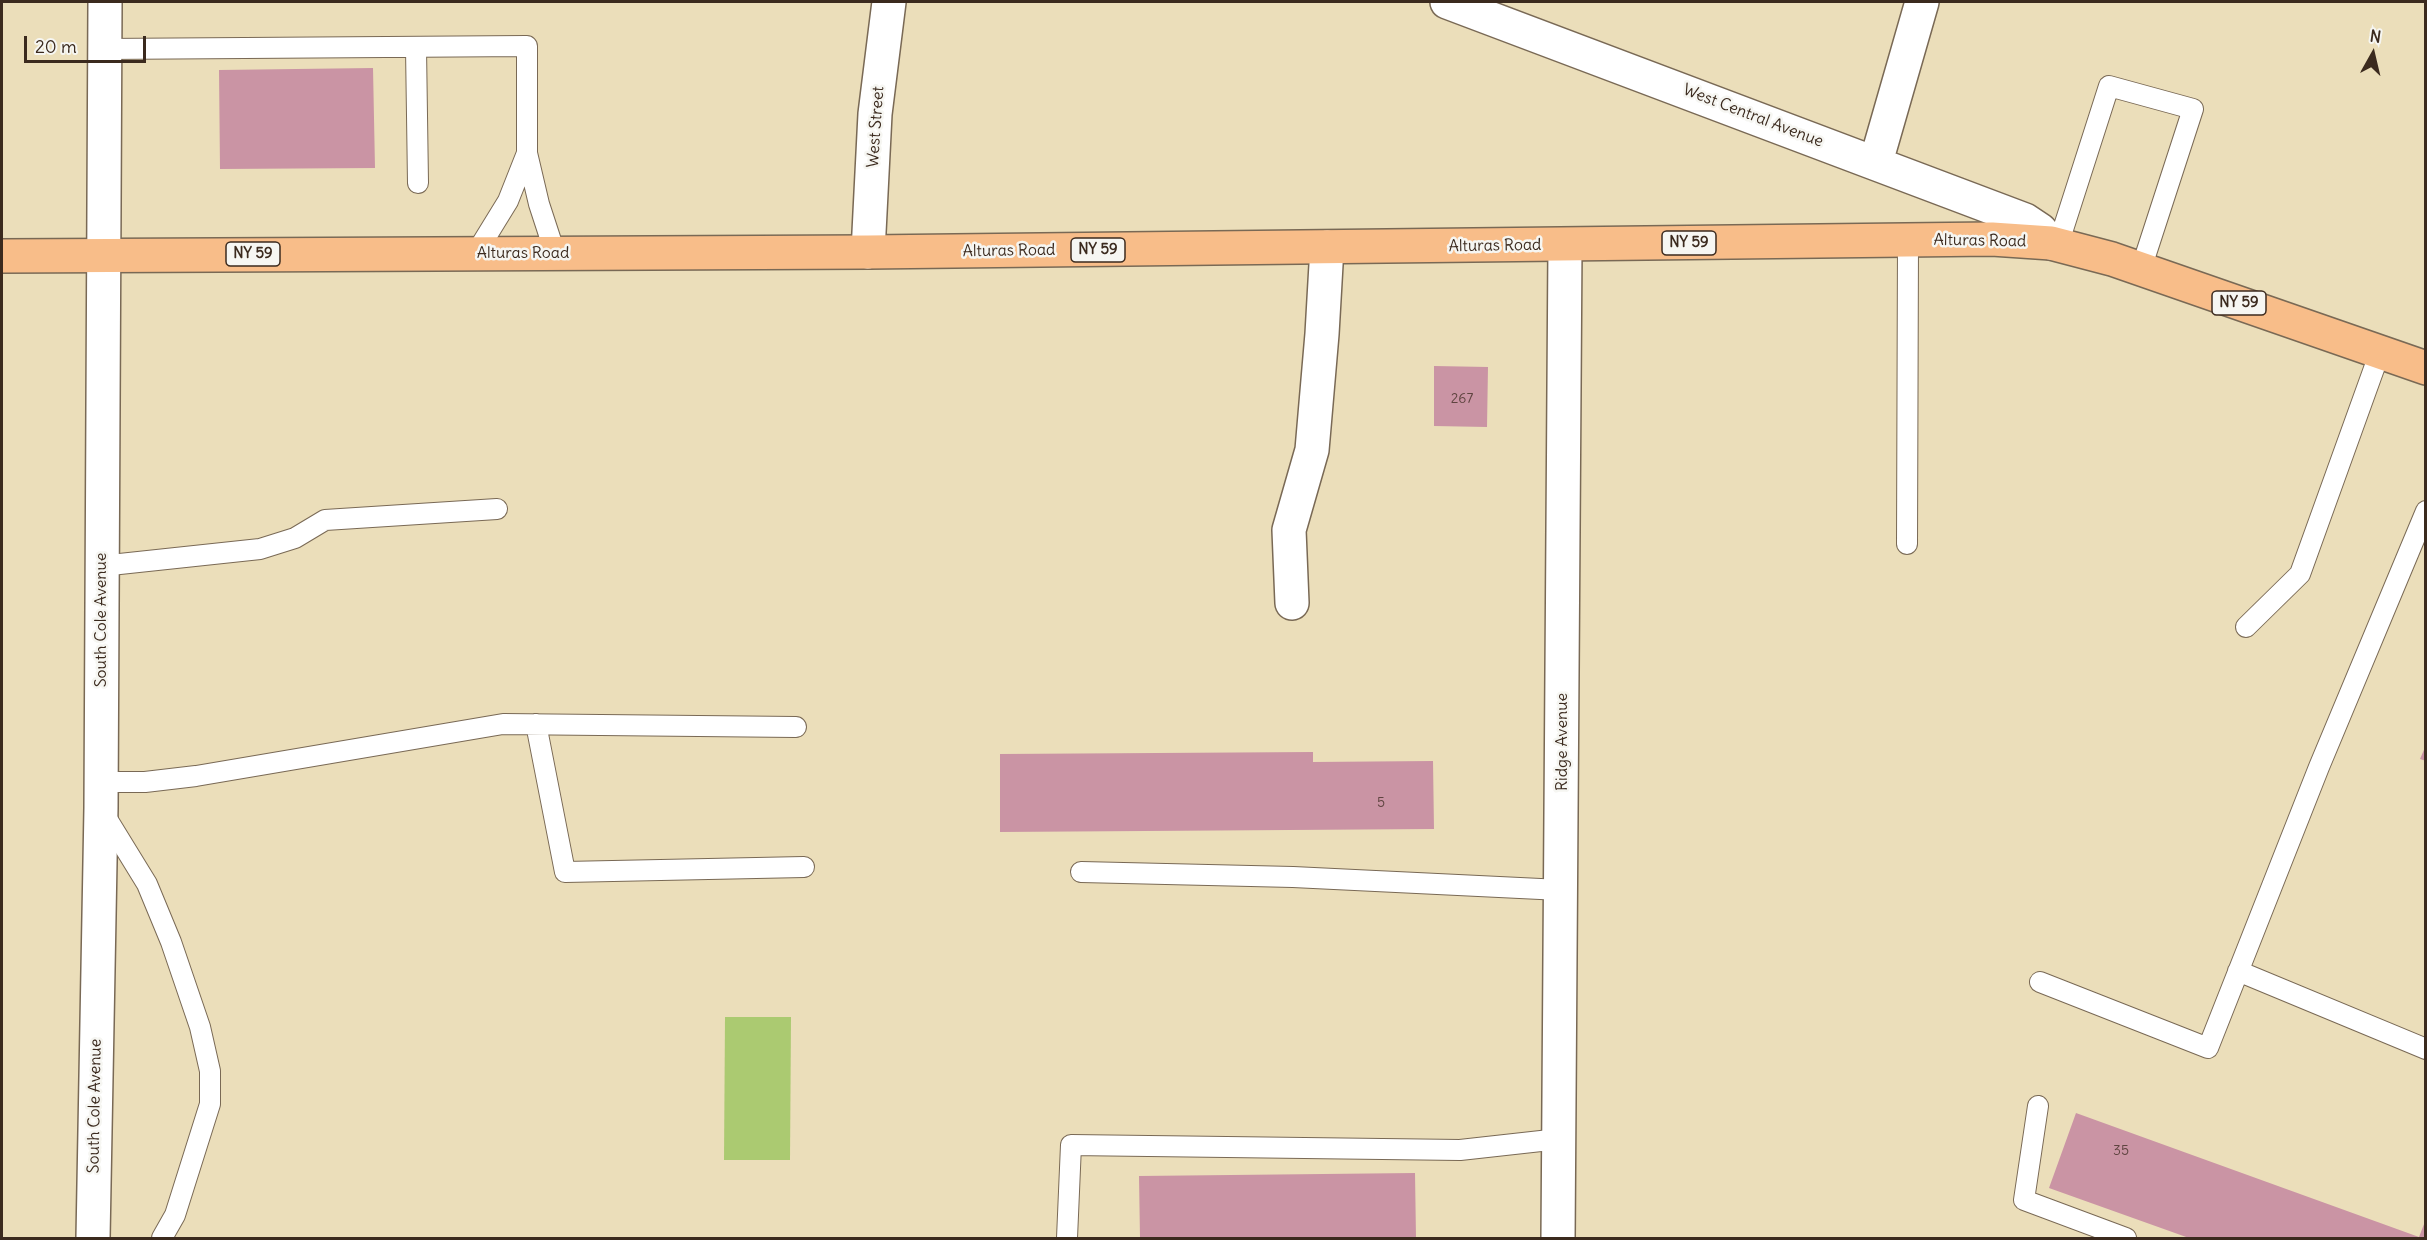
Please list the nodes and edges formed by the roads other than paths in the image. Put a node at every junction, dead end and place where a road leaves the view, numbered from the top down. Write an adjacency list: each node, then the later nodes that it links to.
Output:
1 (105, 2): 6 (street, South Cole Avenue)
2 (889, 2): 14 (street, West Street)
3 (1447, 2): 8 (street, West Central Avenue)
4 (1922, 2): 8 (street)
5 (416, 48): 6 (lane); 7 (lane); 9 (lane)
6 (104, 49): 17 (street, South Cole Avenue)
7 (527, 153): 15 (lane); 16 (lane)
8 (1876, 162): 11 (street, West Central Avenue)
9 (418, 183)
10 (1908, 240): 11 (main road, Alturas Road / NY 59); 12 (main road, Alturas Road / NY 59); 24 (lane)
11 (2055, 244): 19 (main road, NY 59); 19 (lane)
12 (1565, 245): 13 (main road, Alturas Road / NY 59); 33 (street, Ridge Avenue)
13 (1327, 248): 14 (main road, Alturas Road / NY 59); 26 (street)
14 (868, 252): 16 (main road, Alturas Road / NY 59)
15 (476, 253): 16 (main road, Alturas Road / NY 59); 17 (main road, Alturas Road / NY 59)
16 (555, 253)
17 (102, 254): 18 (main road, Alturas Road / NY 59); 25 (street, South Cole Avenue)
18 (2, 256)
19 (2141, 269): 20 (main road, NY 59)
20 (2380, 352): 21 (main road, NY 59); 27 (lane)
21 (2424, 360)
22 (497, 509): 25 (lane)
23 (2426, 512): 34 (lane)
24 (1906, 544)
25 (101, 566): 30 (street, South Cole Avenue)
26 (1292, 603)
27 (2246, 627)
28 (536, 724): 29 (lane); 30 (lane); 31 (lane)
29 (796, 727)
30 (101, 795): 39 (street, South Cole Avenue); 40 (lane)
31 (804, 867)
32 (1081, 872): 33 (lane)
33 (1561, 890): 38 (street, Ridge Avenue)
34 (2238, 971): 35 (lane); 36 (lane)
35 (2040, 982)
36 (2426, 1048)
37 (2038, 1106): 43 (lane)
38 (1559, 1139): 41 (lane); 42 (street, Ridge Avenue)
39 (93, 1239)
40 (162, 1239)
41 (1067, 1239)
42 (1558, 1239)
43 (2126, 1239)

